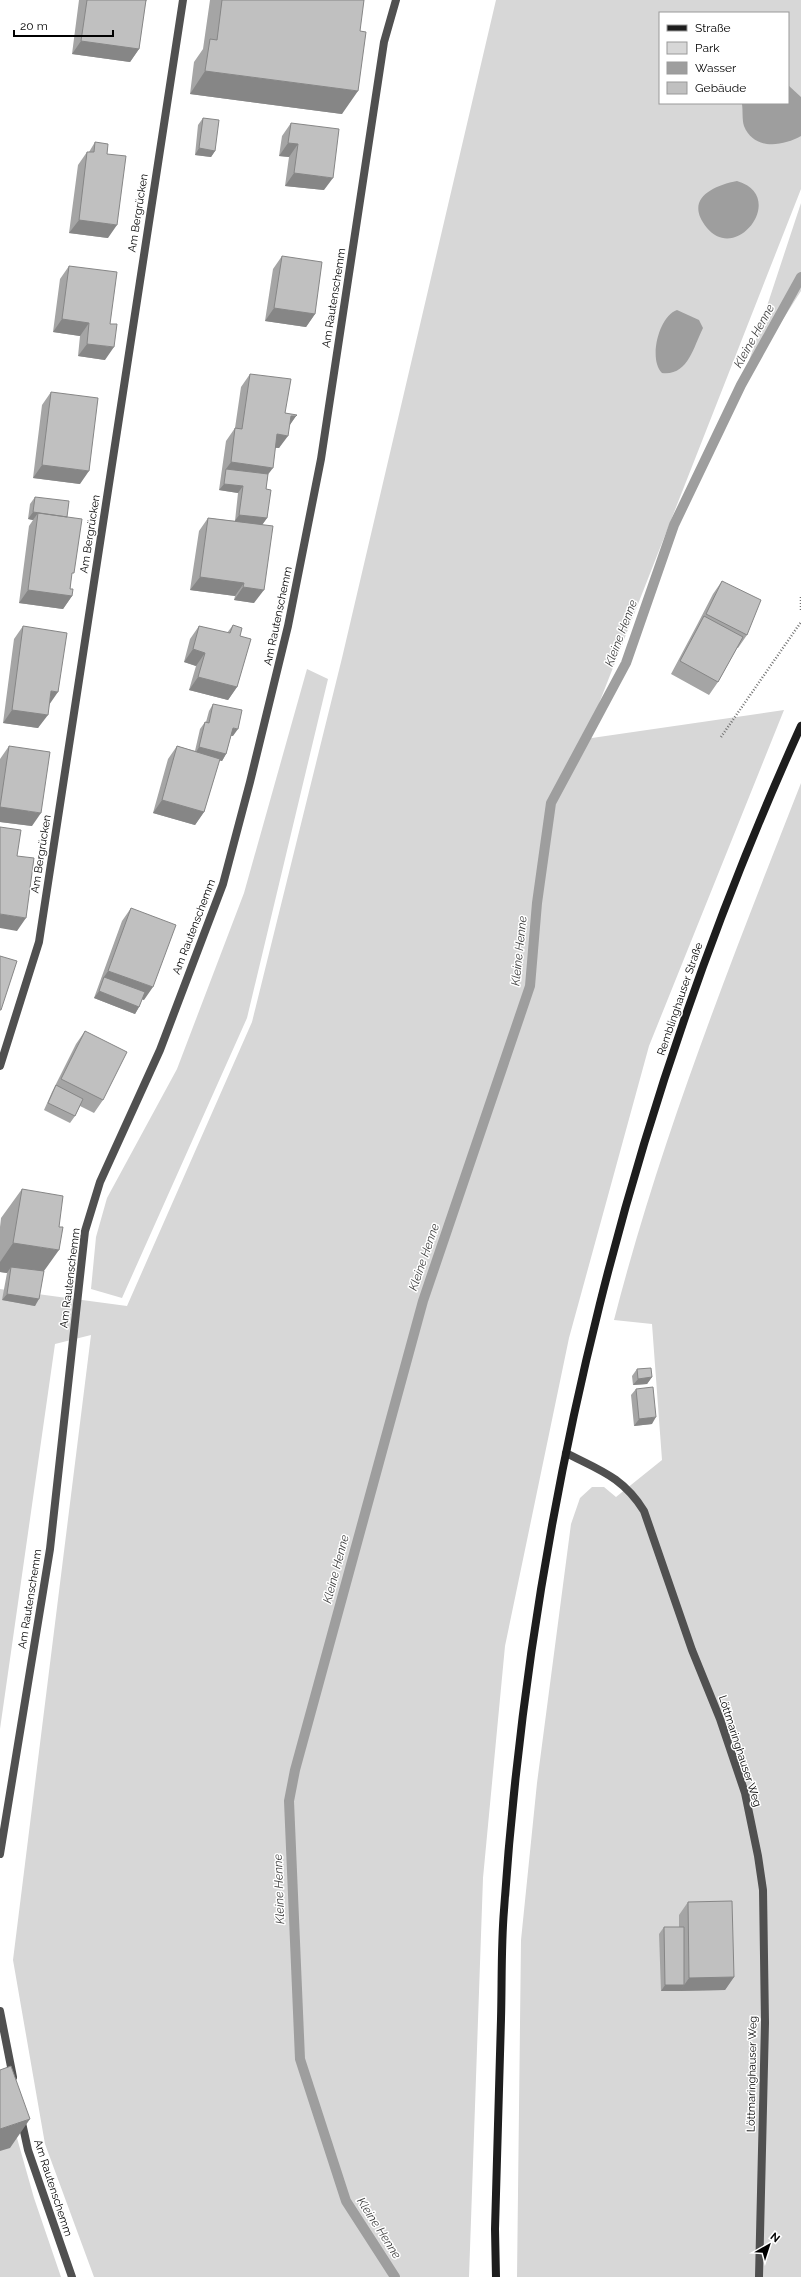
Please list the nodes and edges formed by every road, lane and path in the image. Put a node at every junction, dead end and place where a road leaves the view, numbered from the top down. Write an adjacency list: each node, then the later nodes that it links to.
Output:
1 (183, 0): 8 (street, Am Bergrücken)
2 (396, 0): 10 (street, Am Rautenschemm)
3 (801, 597): 4 (path)
4 (801, 610)
5 (801, 622): 7 (path)
6 (801, 726): 9 (main road, Remblinghauser Straße)
7 (721, 737)
8 (0, 1066)
9 (566, 1453): 15 (main road, Remblinghauser Straße); 16 (street, Löttmaringhauser Weg)
10 (0, 1854)
11 (0, 2011): 12 (street)
12 (15, 2088)
13 (20, 2111): 14 (street, Am Rautenschemm)
14 (72, 2277)
15 (496, 2277)
16 (760, 2277)

